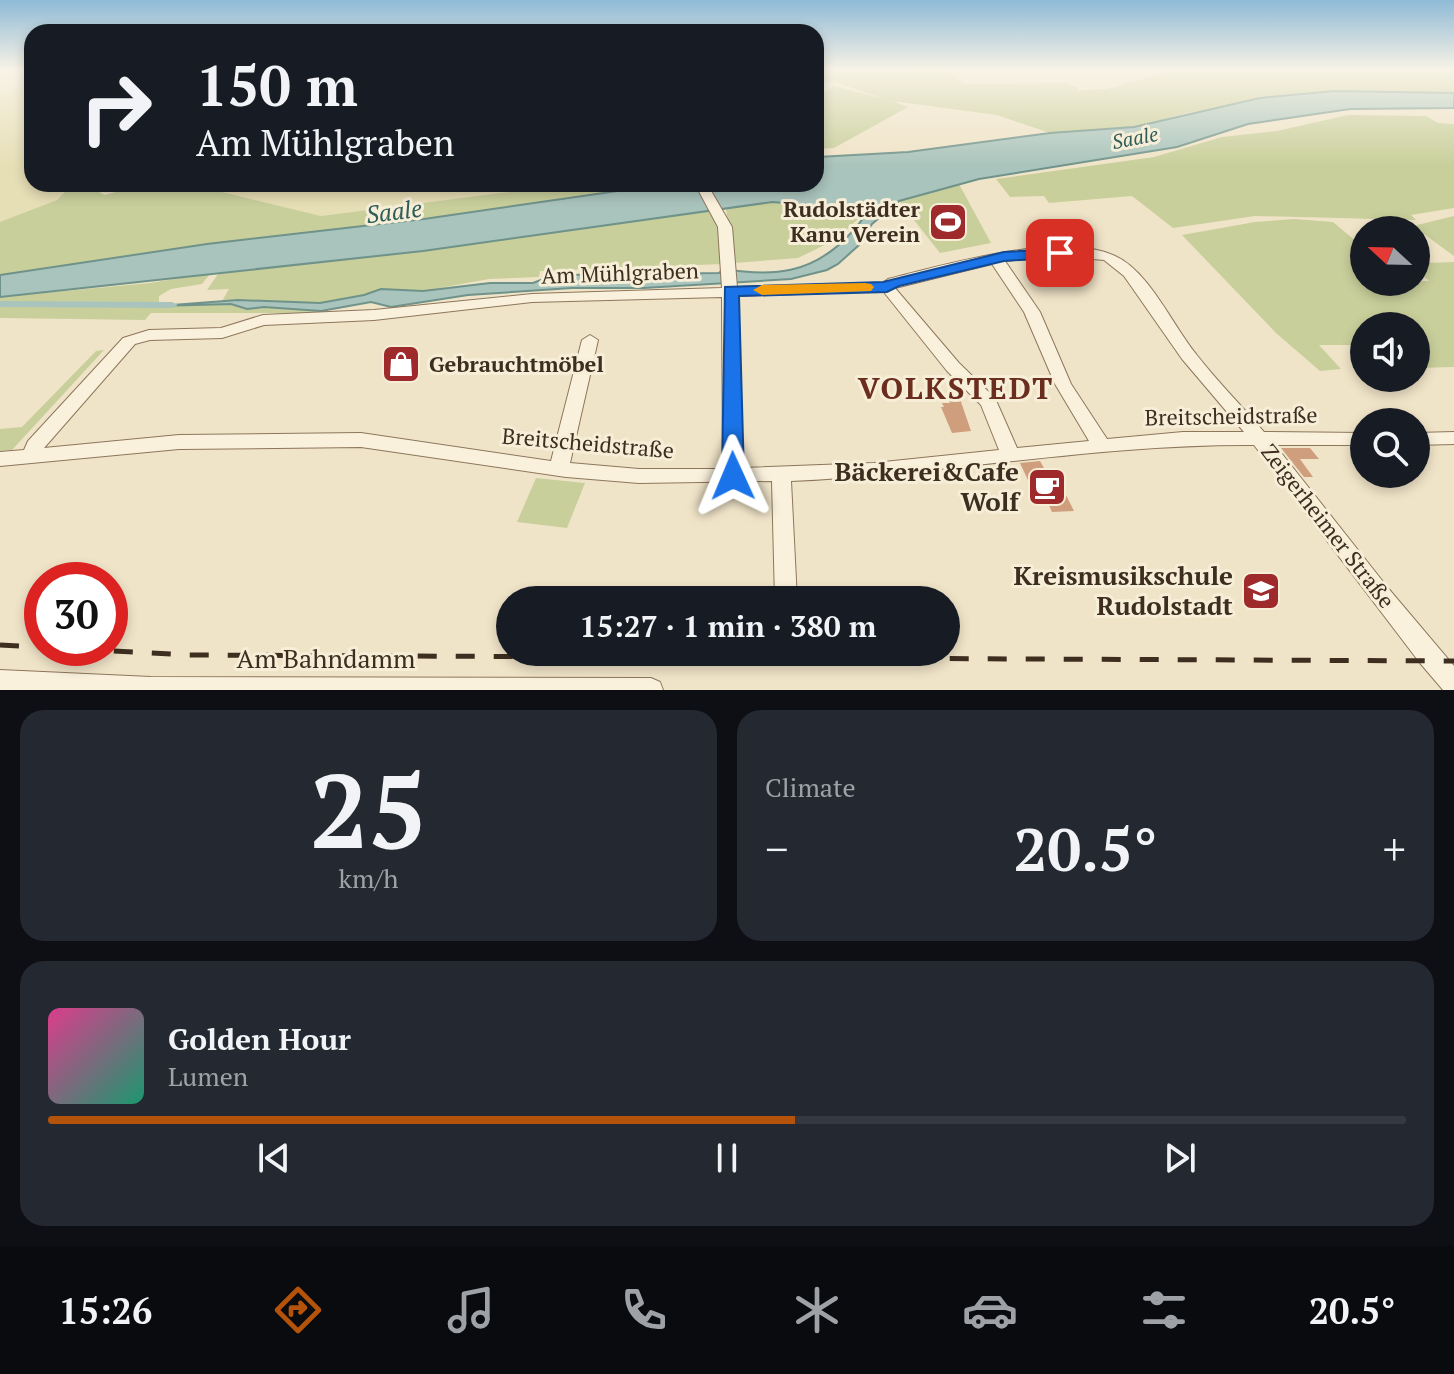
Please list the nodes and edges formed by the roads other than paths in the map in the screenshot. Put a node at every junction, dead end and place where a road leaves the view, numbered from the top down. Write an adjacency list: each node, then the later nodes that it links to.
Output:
1 (705, 192): 5 (street)
2 (1111, 258): 3 (street, Am Mühlgraben); 7 (street, Zeigerheimer Straße)
3 (996, 259): 4 (street, Am Mühlgraben); 11 (street)
4 (887, 287): 5 (street, Am Mühlgraben); 13 (street)
5 (731, 288): 12 (street, Am Mühlgraben); 17 (street)
6 (590, 340): 15 (street)
7 (1259, 438): 9 (street, Breitscheidstraße); 11 (street, Breitscheidstraße); 20 (street, Zeigerheimer Straße)
8 (1454, 438): 10 (street)
9 (1350, 439)
10 (1430, 439)
11 (1101, 445): 13 (street, Breitscheidstraße)
12 (31, 455): 14 (street, Breitscheidstraße); 15 (street, Breitscheidstraße)
13 (1010, 455): 16 (street, Breitscheidstraße)
14 (0, 459)
15 (559, 469): 17 (street, Breitscheidstraße)
16 (781, 474): 17 (street, Breitscheidstraße); 18 (street)
17 (733, 476)
18 (785, 586)
19 (0, 682): 21 (street, Am Bahndamm)
20 (1454, 684)
21 (246, 690): 22 (street, Am Bahndamm)
22 (651, 690)

